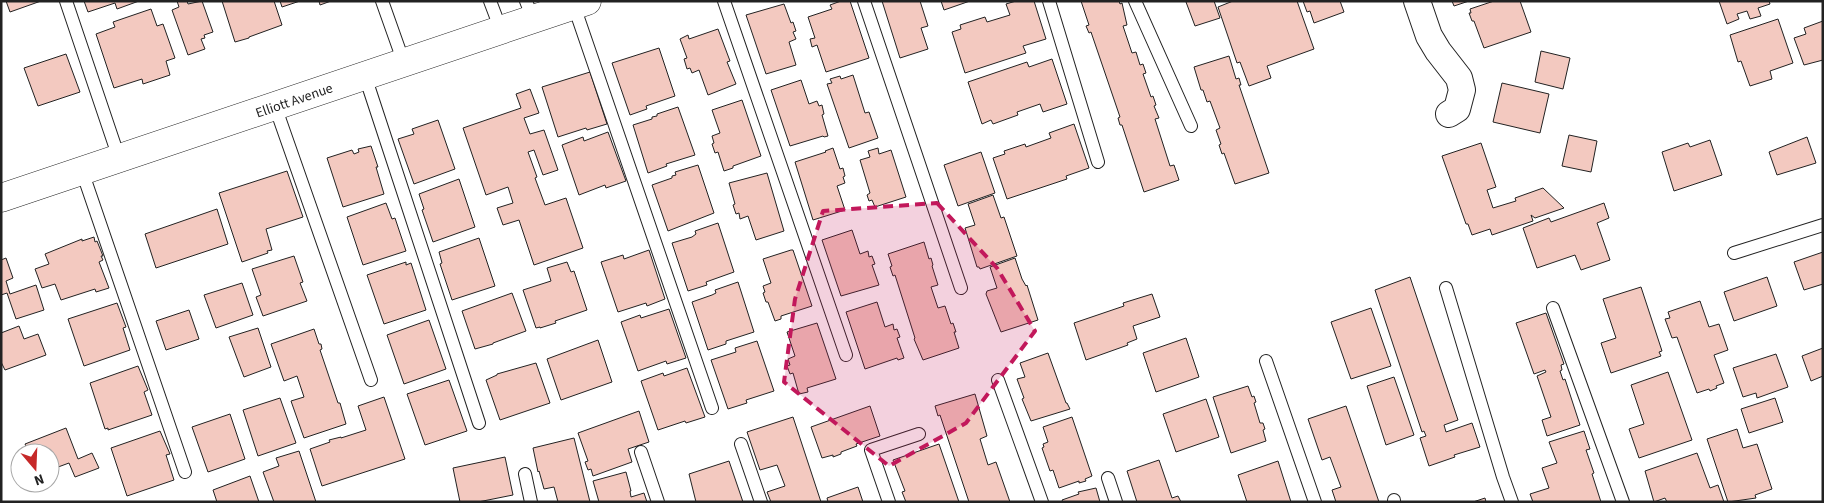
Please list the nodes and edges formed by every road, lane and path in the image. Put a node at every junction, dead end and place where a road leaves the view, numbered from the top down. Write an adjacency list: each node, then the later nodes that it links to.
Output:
1 (66, 1): 17 (lane)
2 (382, 1): 12 (lane)
3 (490, 1): 11 (lane)
4 (724, 1): 26 (lane)
5 (864, 1): 23 (lane)
6 (1049, 1): 18 (lane)
7 (1135, 1): 16 (lane)
8 (1417, 1): 15 (street)
9 (580, 4): 10 (street, Elliott Avenue); 30 (lane)
10 (530, 10): 11 (street, Elliott Avenue)
11 (501, 30): 12 (street, Elliott Avenue)
12 (404, 63): 13 (street, Elliott Avenue)
13 (365, 76): 14 (street, Elliott Avenue); 31 (lane)
14 (275, 106): 17 (street, Elliott Avenue); 28 (lane)
15 (1449, 114)
16 (1191, 126)
17 (119, 158): 19 (street, Elliott Avenue)
18 (1098, 162)
19 (82, 171): 20 (street, Elliott Avenue); 35 (lane)
20 (1, 198)
21 (1823, 225): 22 (lane)
22 (1734, 253)
23 (961, 288)
24 (1446, 288): 45 (lane)
25 (1553, 308): 46 (lane)
26 (846, 355)
27 (1266, 361): 44 (lane)
28 (371, 380)
29 (998, 380): 42 (lane)
30 (712, 408)
31 (479, 423)
32 (920, 434): 41 (lane)
33 (741, 444): 40 (lane)
34 (641, 452): 39 (lane)
35 (185, 472)
36 (525, 474): 38 (lane)
37 (1108, 478): 43 (lane)
38 (531, 502)
39 (658, 502)
40 (761, 502)
41 (889, 502)
42 (1042, 502)
43 (1116, 502)
44 (1315, 502)
45 (1512, 502)
46 (1623, 502)

